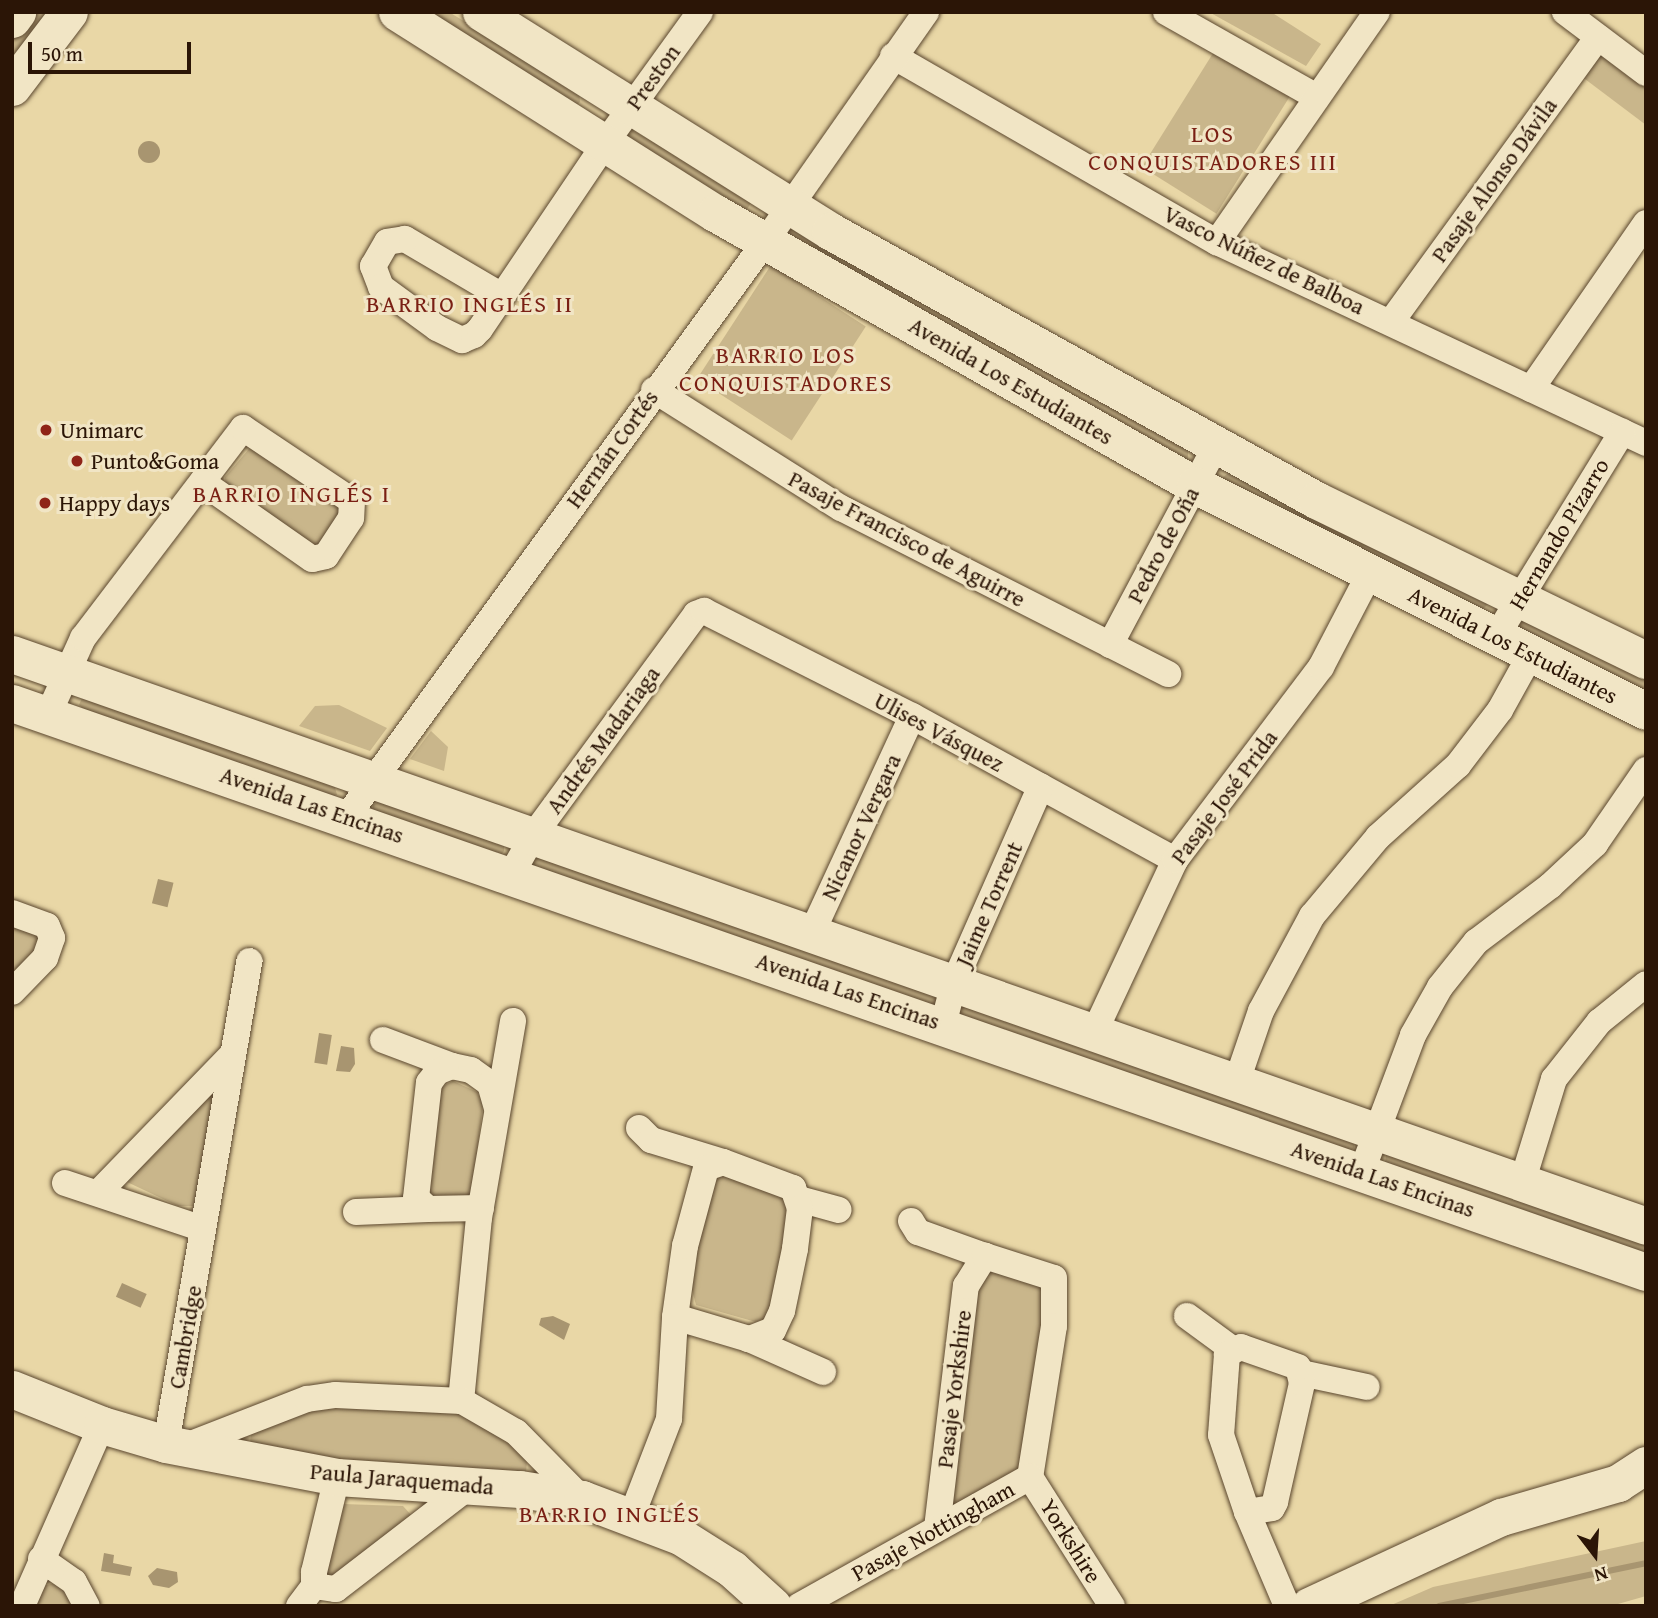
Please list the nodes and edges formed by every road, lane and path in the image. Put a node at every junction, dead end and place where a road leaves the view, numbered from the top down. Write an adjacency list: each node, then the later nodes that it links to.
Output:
1 (17, 12): 10 (street)
2 (69, 12): 14 (street)
3 (397, 12): 17 (street, Avenida Los Estudiantes)
4 (481, 12): 16 (street, Avenida Los Estudiantes)
5 (700, 12): 16 (street, Preston)
6 (926, 12): 12 (street, Hernán Cortés)
7 (1166, 12): 15 (street)
8 (1377, 12): 15 (street)
9 (1565, 12): 11 (street)
10 (12, 19)
11 (1598, 37): 13 (street); 23 (street, Pasaje Alonso Dávila)
12 (893, 56): 18 (street, Hernán Cortés); 21 (street, Vasco Núñez de Balboa)
13 (1646, 73)
14 (12, 87)
15 (1317, 97): 21 (street)
16 (632, 107): 17 (street, Preston); 18 (street, Avenida Los Estudiantes)
17 (606, 142): 20 (street, Avenida Los Estudiantes); 22 (street, Preston)
18 (788, 208): 20 (street, Hernán Cortés); 28 (street, Avenida Los Estudiantes)
19 (1646, 223): 24 (street)
20 (765, 242): 25 (street, Hernán Cortés); 30 (street, Avenida Los Estudiantes)
21 (1217, 242): 23 (street, Vasco Núñez de Balboa)
22 (502, 296): 22 (street, Preston)
23 (1391, 323): 24 (street, Vasco Núñez de Balboa)
24 (1531, 389): 26 (street, Vasco Núñez de Balboa)
25 (654, 390): 35 (street, Pasaje Francisco de Aguirre); 46 (street, Hernán Cortés)
26 (1622, 432): 27 (street, Vasco Núñez de Balboa); 32 (street, Hernando Pizarro)
27 (1646, 443)
28 (1216, 446): 30 (street, Pedro de Oña); 32 (street, Avenida Los Estudiantes)
29 (202, 482): 29 (street); 39 (street)
30 (1195, 485): 31 (street, Avenida Los Estudiantes); 35 (street, Pedro de Oña)
31 (1370, 573): 34 (street, Avenida Los Estudiantes); 50 (street, Pasaje José Prida)
32 (1520, 597): 34 (street, Hernando Pizarro); 38 (street, Avenida Los Estudiantes)
33 (700, 611): 44 (street, Ulises Vásquez); 49 (street, Andrés Madariaga)
34 (1496, 636): 37 (street, Avenida Los Estudiantes)
35 (1110, 645): 40 (street, Pasaje Francisco de Aguirre)
36 (12, 654): 39 (street, Avenida Las Encinas)
37 (1531, 654): 42 (street, Avenida Los Estudiantes); 64 (street)
38 (1646, 660)
39 (65, 673): 43 (street); 46 (street, Avenida Las Encinas)
40 (1168, 674)
41 (12, 703): 43 (street, Avenida Las Encinas)
42 (1646, 711)
43 (48, 715): 48 (street, Avenida Las Encinas)
44 (912, 716): 47 (street, Ulises Vásquez); 53 (street, Nicanor Vergara)
45 (1646, 770): 67 (street)
46 (371, 782): 48 (street, Hernán Cortés); 49 (street, Avenida Las Encinas)
47 (1041, 786): 50 (street, Ulises Vásquez); 55 (street, Jaime Torrent)
48 (346, 818): 51 (street, Avenida Las Encinas)
49 (533, 836): 51 (street, Andrés Madariaga); 53 (street, Avenida Las Encinas)
50 (1175, 860): 60 (street, Pasaje José Prida)
51 (512, 873): 59 (street, Avenida Las Encinas)
52 (12, 913): 57 (street)
53 (810, 937): 55 (street, Avenida Las Encinas)
54 (249, 961): 62 (street, Cambridge)
55 (954, 983): 59 (street, Jaime Torrent); 60 (street, Avenida Las Encinas)
56 (1646, 984): 71 (street)
57 (12, 992)
58 (513, 1021): 65 (street)
59 (943, 1025): 69 (street, Avenida Las Encinas)
60 (1095, 1031): 64 (street, Avenida Las Encinas)
61 (383, 1040): 63 (street)
62 (230, 1057): 72 (street); 80 (street, Cambridge)
63 (452, 1066): 65 (street); 75 (street)
64 (1237, 1081): 67 (street, Avenida Las Encinas)
65 (497, 1108): 74 (street)
66 (639, 1128): 68 (street)
67 (1375, 1132): 69 (street); 71 (street, Avenida Las Encinas)
68 (723, 1162): 73 (street); 84 (street)
69 (1362, 1171): 82 (street, Avenida Las Encinas)
70 (65, 1183): 72 (street)
71 (1522, 1183): 79 (street, Avenida Las Encinas)
72 (99, 1192): 80 (street)
73 (799, 1199): 76 (street); 85 (street)
74 (481, 1208): 75 (street); 91 (street)
75 (428, 1209): 77 (street)
76 (839, 1210)
77 (356, 1212)
78 (911, 1221): 81 (street)
79 (1646, 1226)
80 (203, 1229): 93 (street, Cambridge)
81 (985, 1256): 96 (street); 101 (street, Pasaje Yorkshire)
82 (1646, 1272)
83 (1187, 1316): 86 (street)
84 (675, 1317): 85 (street); 100 (street)
85 (749, 1339): 87 (street)
86 (1232, 1349): 88 (street); 99 (street)
87 (823, 1372)
88 (1301, 1373): 89 (street); 99 (street)
89 (1367, 1387)
90 (12, 1389): 92 (street, Paula Jaraquemada)
91 (461, 1401): 93 (street); 98 (street)
92 (102, 1425): 93 (street, Paula Jaraquemada); 102 (street)
93 (175, 1446): 95 (street, Paula Jaraquemada)
94 (1646, 1465): 110 (street)
95 (337, 1477): 97 (street, Paula Jaraquemada); 103 (street)
96 (1030, 1477): 101 (street, Pasaje Nottingham); 108 (street, Yorkshire)
97 (471, 1485): 98 (street, Paula Jaraquemada); 103 (street)
98 (582, 1499): 100 (street, Paula Jaraquemada)
99 (1247, 1512): 109 (street)
100 (632, 1515): 106 (street, Paula Jaraquemada)
101 (937, 1528): 107 (street, Pasaje Nottingham)
102 (41, 1559): 104 (street); 105 (street)
103 (307, 1596)
104 (22, 1606)
105 (87, 1606)
106 (773, 1606)
107 (799, 1606)
108 (1112, 1606)
109 (1287, 1606)
110 (1309, 1606)

